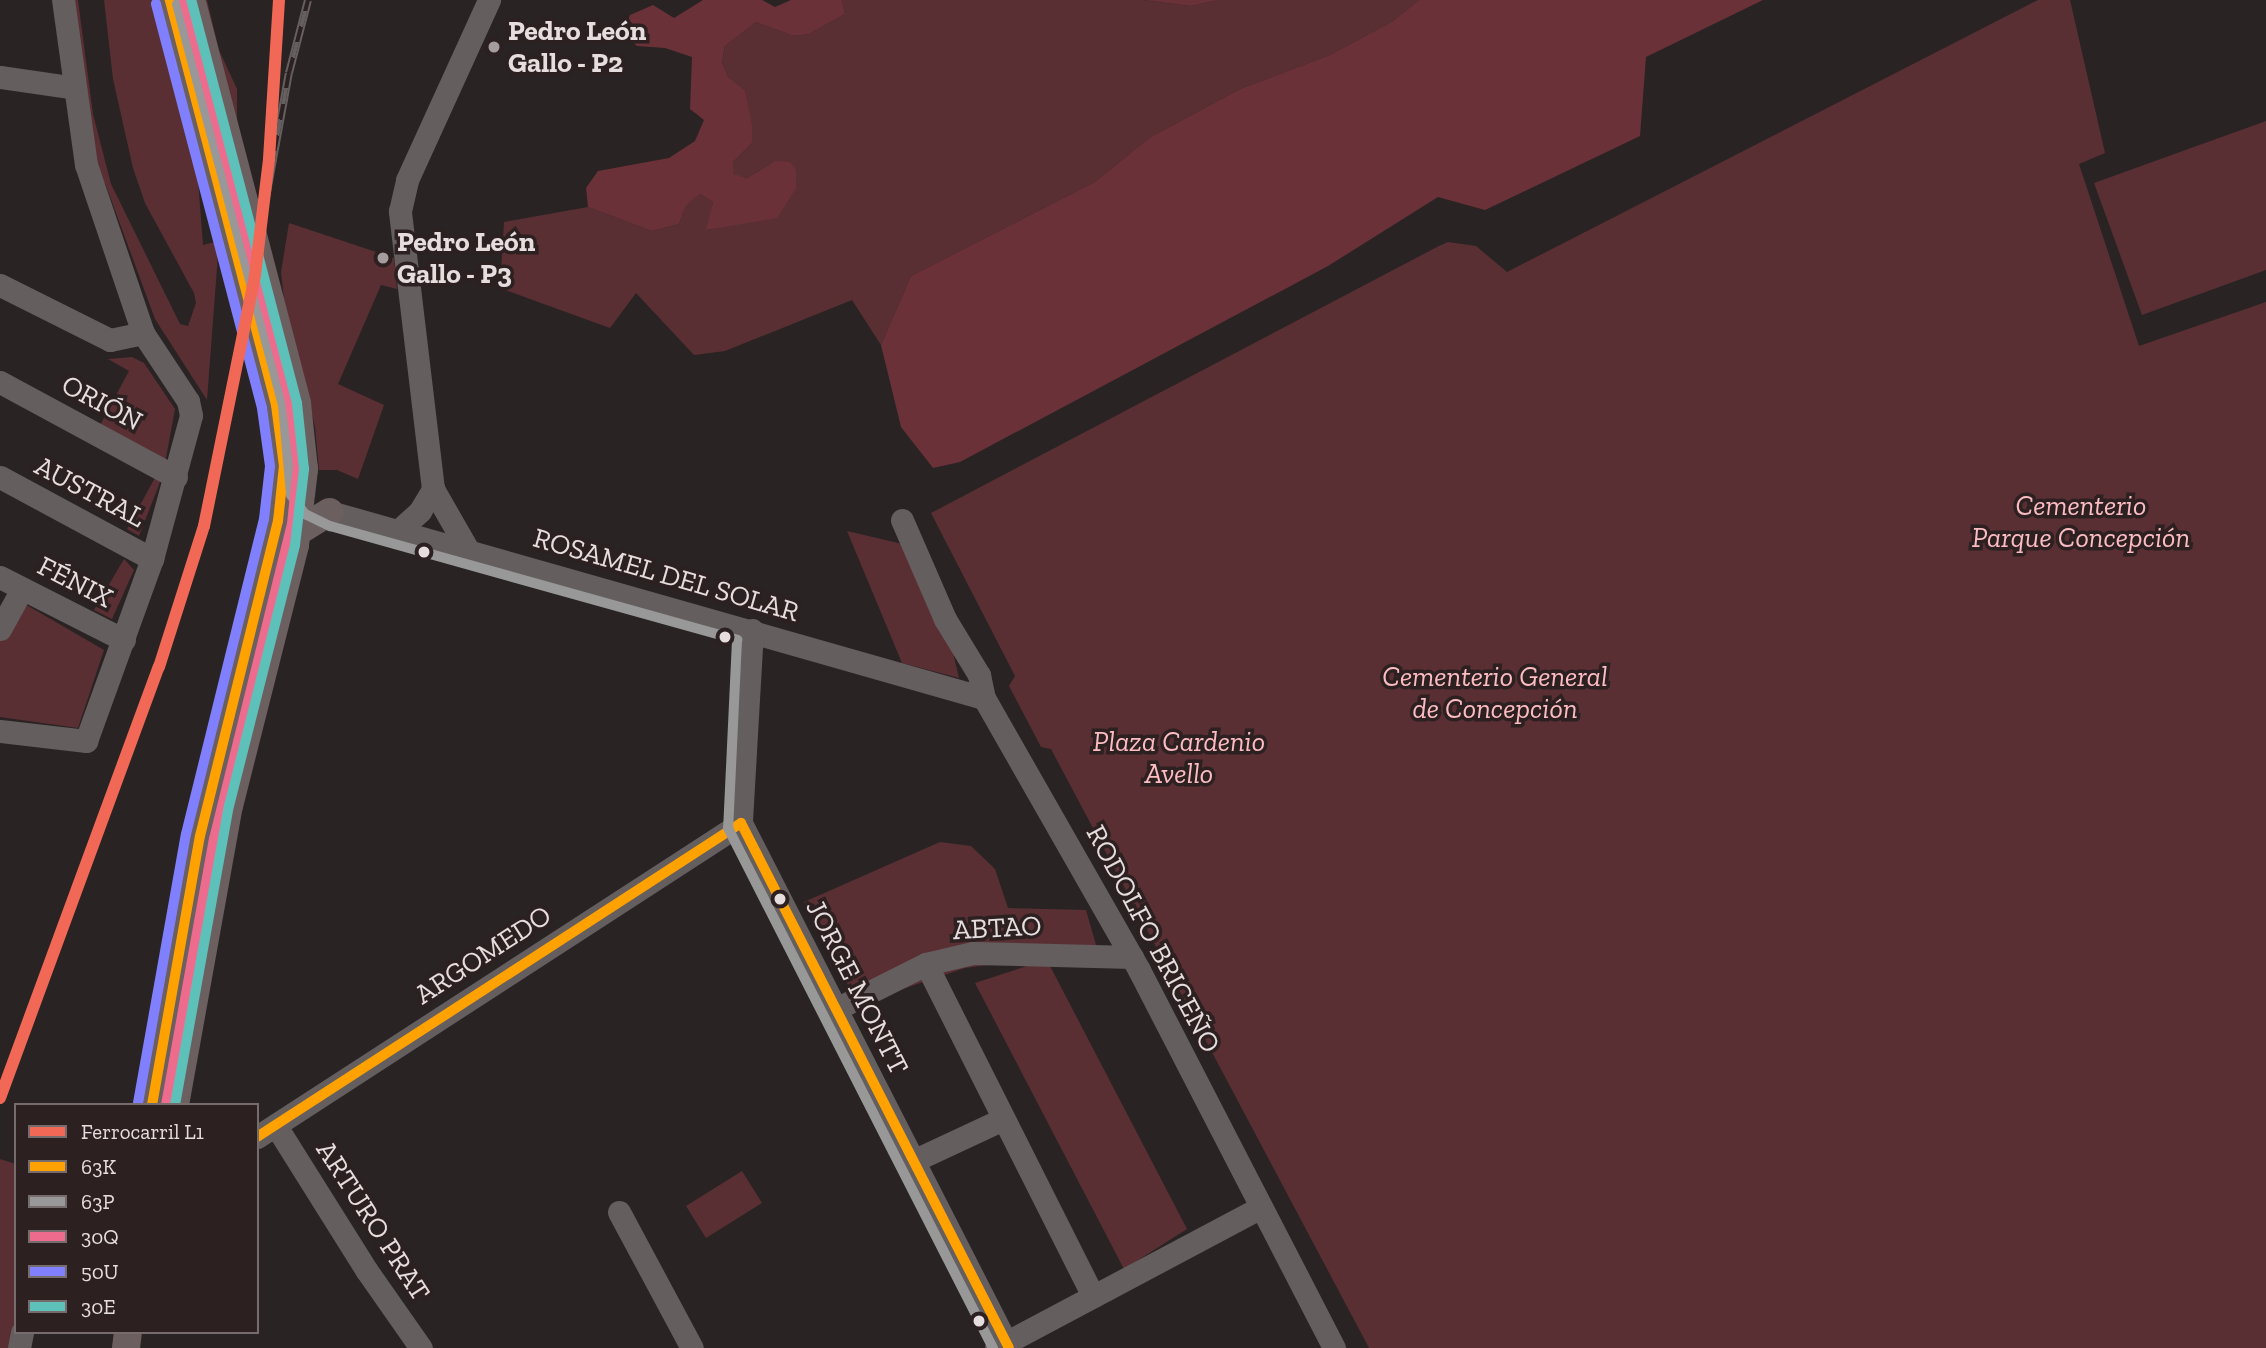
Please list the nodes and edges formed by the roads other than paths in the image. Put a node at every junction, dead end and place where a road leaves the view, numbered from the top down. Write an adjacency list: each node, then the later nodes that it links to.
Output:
1 (63, 0): 6 (street)
2 (170, 0): 31 (main road)
3 (191, 0): 12 (main road)
4 (489, 0): 13 (street)
5 (0, 77): 6 (street)
6 (75, 88): 8 (street)
7 (0, 285): 8 (street)
8 (143, 333): 11 (street)
9 (0, 382): 11 (street, ORIÓN)
10 (0, 477): 19 (street, AUSTRAL)
11 (176, 477): 19 (street)
12 (303, 488): 14 (main road); 16 (main road)
13 (433, 489): 17 (street); 18 (street)
14 (330, 512): 16 (main road); 17 (street, ROSAMEL DEL SOLAR)
15 (902, 520): 25 (street, RODOLFO BRICEÑO)
16 (299, 531): 32 (main road)
17 (398, 531): 18 (street, ROSAMEL DEL SOLAR)
18 (468, 550): 23 (street, ROSAMEL DEL SOLAR)
19 (152, 559): 24 (street)
20 (0, 577): 21 (street, FÉNIX)
21 (22, 589): 22 (street); 24 (street, FÉNIX)
22 (0, 629)
23 (752, 630): 25 (street, ROSAMEL DEL SOLAR); 27 (street, JORGE MONTT)
24 (124, 640): 26 (street)
25 (984, 698): 28 (street, RODOLFO BRICEÑO)
26 (0, 731)
27 (741, 822): 30 (street, JORGE MONTT); 34 (street, ARGOMEDO)
28 (1132, 957): 29 (street, ABTAO); 36 (street, RODOLFO BRICEÑO)
29 (926, 964): 30 (street, ABTAO); 33 (street)
30 (834, 1010): 35 (street, JORGE MONTT)
31 (152, 1103)
32 (175, 1103)
33 (1001, 1120): 35 (street); 38 (street)
34 (266, 1132): 40 (street, ARTURO PRAT)
35 (913, 1161): 39 (street, JORGE MONTT)
36 (1259, 1208): 38 (street); 42 (street, RODOLFO BRICEÑO)
37 (619, 1212): 41 (street)
38 (1093, 1296): 39 (street)
39 (1004, 1346)
40 (421, 1348)
41 (692, 1348)
42 (1334, 1348)

